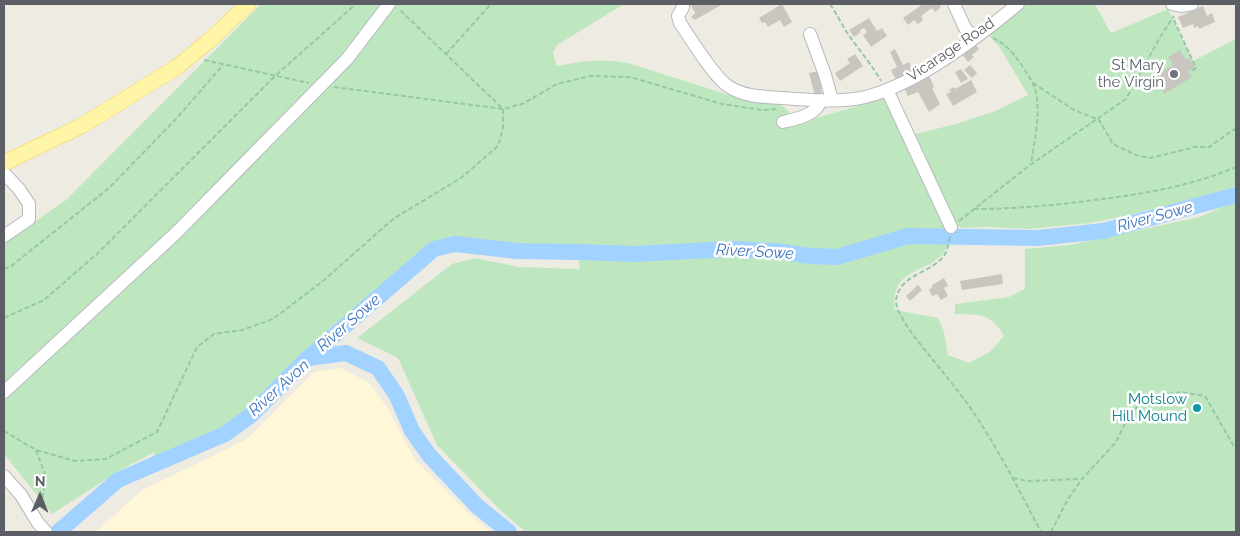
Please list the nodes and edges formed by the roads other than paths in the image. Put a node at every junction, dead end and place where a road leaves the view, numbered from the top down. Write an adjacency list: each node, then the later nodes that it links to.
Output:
1 (248, 4): 13 (main road)
2 (954, 4): 9 (street)
3 (1018, 4): 9 (street, Vicarage Road)
4 (1192, 4): 5 (street)
5 (1174, 5)
6 (393, 6): 17 (street)
7 (683, 7): 11 (street, Vicarage Road)
8 (810, 34): 11 (street)
9 (977, 36): 10 (street, Vicarage Road)
10 (886, 90): 11 (street, Vicarage Road); 15 (street)
11 (826, 100): 12 (street)
12 (783, 122)
13 (4, 163)
14 (4, 173): 16 (street)
15 (951, 229)
16 (4, 236)
17 (4, 392)
18 (4, 476): 19 (street)
19 (39, 524)

